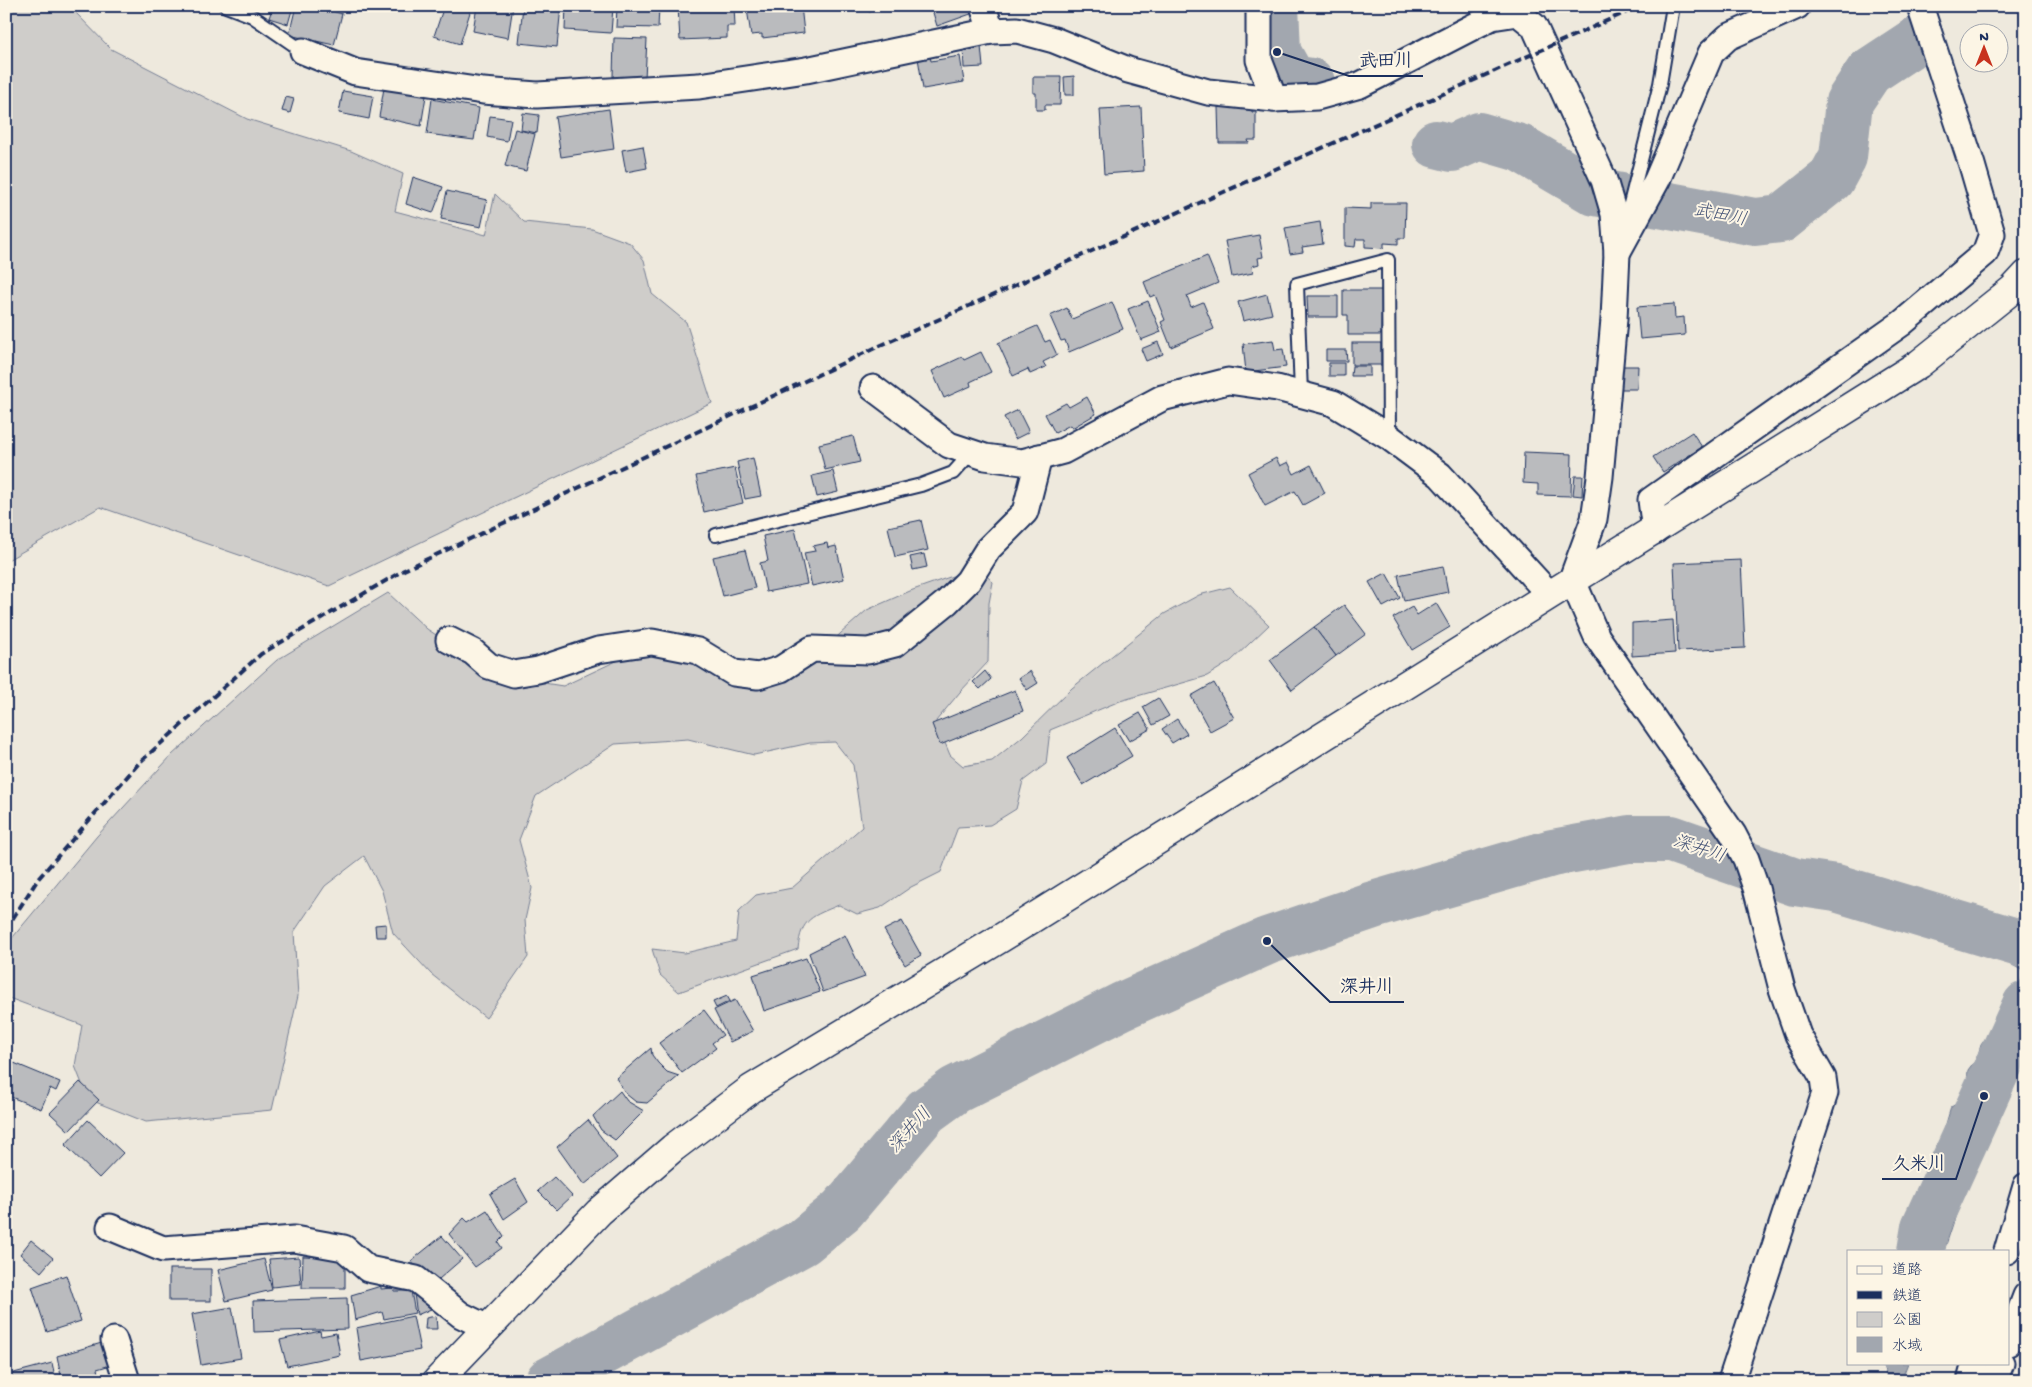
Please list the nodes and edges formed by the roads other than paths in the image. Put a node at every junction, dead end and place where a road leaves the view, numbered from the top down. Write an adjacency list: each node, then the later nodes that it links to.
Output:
1 (226, 6): 9 (lane)
2 (983, 6): 8 (street)
3 (1259, 6): 10 (street)
4 (1673, 6): 11 (lane)
5 (1797, 6): 11 (street)
6 (1920, 6): 18 (street)
7 (1486, 12): 10 (street); 11 (street)
8 (991, 31): 9 (street); 10 (street)
9 (303, 51)
10 (1274, 99)
11 (1617, 252): 20 (street)
12 (2026, 275): 18 (street)
13 (873, 388): 16 (street)
14 (1300, 394): 15 (street); 15 (lane); 17 (street)
15 (1389, 437): 21 (street)
16 (972, 452): 17 (street); 19 (lane)
17 (1039, 457): 22 (street)
18 (1654, 531): 20 (street)
19 (716, 535)
20 (1572, 579): 21 (street); 34 (street)
21 (1549, 594): 27 (street)
22 (449, 640)
23 (2026, 1186): 25 (street)
24 (110, 1227): 27 (street)
25 (2007, 1250)
26 (2026, 1296): 28 (street)
27 (488, 1328): 33 (street)
28 (2010, 1338)
29 (114, 1340): 32 (street)
30 (1975, 1364): 35 (street)
31 (2001, 1364): 36 (street)
32 (127, 1381)
33 (438, 1381)
34 (1731, 1381)
35 (1970, 1381)
36 (1994, 1381)

